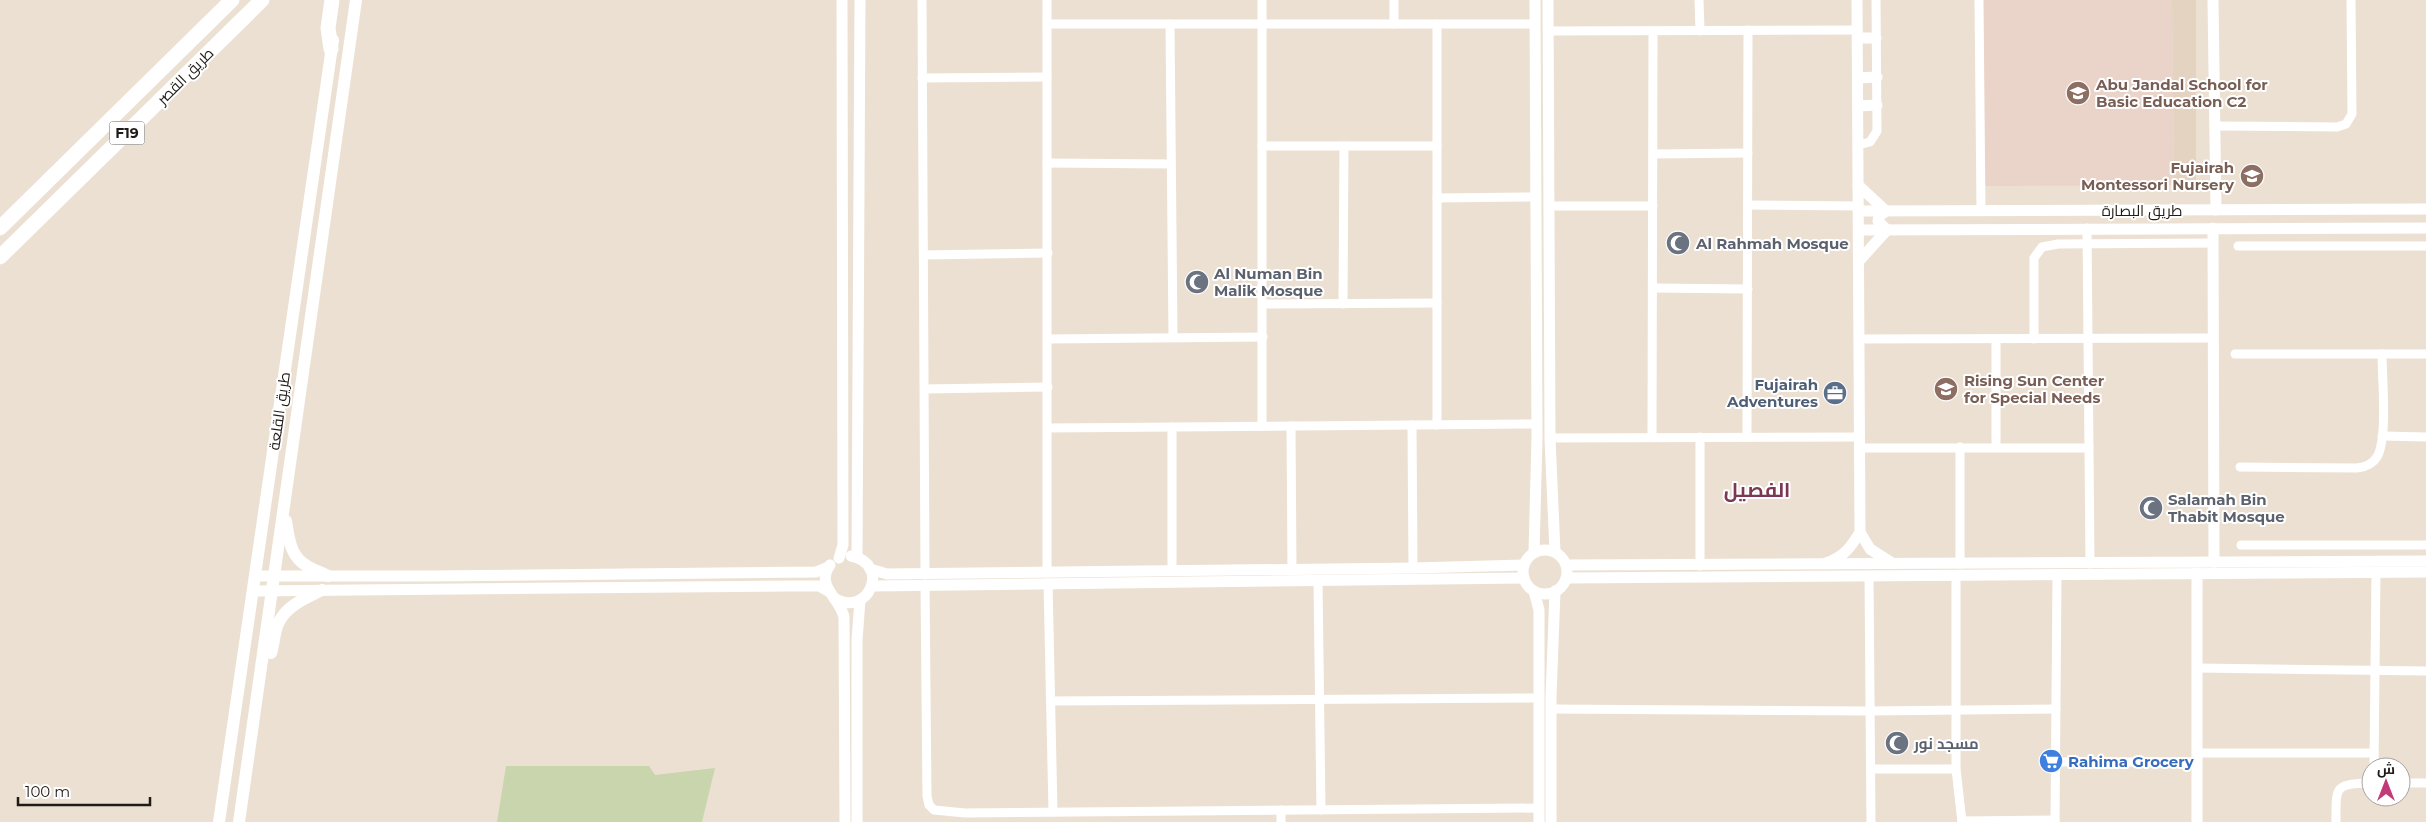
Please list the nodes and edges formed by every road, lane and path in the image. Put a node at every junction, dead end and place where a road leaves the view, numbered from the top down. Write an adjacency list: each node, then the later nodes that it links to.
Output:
1 (232, 0): 64 (main road, طريق القصر / F19)
2 (273, 0): 21 (main road)
3 (332, 0): 35 (main road)
4 (339, 0): 35 (main road, طريق القلعة)
5 (356, 0): 114 (main road, طريق القلعة)
6 (842, 0): 36 (street)
7 (848, 0): 22 (street)
8 (860, 0): 22 (street)
9 (922, 0): 39 (street)
10 (1047, 0): 23 (street)
11 (1262, 0): 25 (street)
12 (1394, 0): 26 (street)
13 (1535, 0): 28 (street)
14 (1548, 0): 30 (street)
15 (1699, 0): 32 (street)
16 (1858, 0): 33 (street)
17 (1876, 0): 34 (street)
18 (1979, 0): 63 (street)
19 (2213, 0): 44 (street)
20 (2351, 0): 44 (street)
21 (257, 3): 76 (main road, طريق القصر / F19)
22 (860, 16): 41 (street)
23 (1047, 24): 24 (street); 37 (street)
24 (1170, 24): 25 (street); 52 (street)
25 (1262, 24): 26 (street); 46 (street)
26 (1394, 24): 27 (street)
27 (1437, 24): 28 (street); 48 (street)
28 (1535, 24): 54 (street)
29 (1748, 30): 32 (street); 33 (street); 50 (street)
30 (1548, 31): 31 (street); 57 (street)
31 (1653, 31): 32 (street); 49 (street)
32 (1700, 31)
33 (1858, 34): 34 (street); 40 (street)
34 (1876, 38): 38 (street)
35 (331, 49): 141 (main road, طريق القلعة)
36 (842, 56): 41 (street); 122 (street)
37 (1047, 77): 39 (street); 51 (street)
38 (1876, 77): 40 (street); 42 (street)
39 (922, 78): 75 (street)
40 (1858, 78): 43 (street)
41 (859, 104): 121 (street)
42 (1877, 105): 43 (street); 45 (street)
43 (1858, 106): 45 (street)
44 (2216, 126): 60 (street)
45 (1858, 145): 53 (street)
46 (1262, 146): 47 (street); 81 (street)
47 (1344, 146): 48 (street); 82 (street)
48 (1437, 146): 55 (street)
49 (1653, 154): 50 (street); 58 (street)
50 (1748, 154): 56 (street)
51 (1047, 163): 52 (street); 74 (street)
52 (1171, 164): 83 (street)
53 (1858, 184): 59 (street); 62 (street)
54 (1536, 197): 55 (street); 96 (street)
55 (1437, 198): 80 (street)
56 (1748, 205): 59 (street); 79 (street)
57 (1549, 206): 58 (street); 108 (street)
58 (1653, 206): 78 (street)
59 (1858, 209): 62 (street, طريق البصارة); 68 (street)
60 (2216, 210): 61 (street, طريق البصارة); 63 (street, طريق البصارة)
61 (2426, 210)
62 (1886, 211): 63 (street, طريق البصارة); 69 (street)
63 (1981, 211)
64 (0, 228)
65 (2087, 228): 66 (street, طريق البصارة); 69 (street, طريق البصارة); 70 (street)
66 (2213, 228): 67 (street, طريق البصارة); 71 (street)
67 (2426, 228)
68 (1859, 230): 69 (street, طريق البصارة); 77 (street)
69 (1887, 230): 77 (street)
70 (2087, 243): 71 (street); 87 (street); 88 (street)
71 (2213, 243): 89 (street)
72 (2238, 246): 73 (street)
73 (2426, 246)
74 (1048, 253): 75 (street); 90 (street)
75 (924, 255): 95 (street)
76 (0, 257)
77 (1859, 261): 85 (street)
78 (1653, 288): 79 (street); 104 (street)
79 (1748, 289): 106 (street)
80 (1437, 303): 82 (street); 98 (street)
81 (1263, 304): 82 (street); 84 (street)
82 (1343, 304)
83 (1173, 337): 84 (street); 90 (street)
84 (1263, 337): 99 (street)
85 (1859, 338): 86 (street); 109 (street)
86 (1996, 338): 87 (street); 111 (street)
87 (2034, 338): 88 (street)
88 (2088, 338): 89 (street); 112 (street)
89 (2213, 338): 124 (street)
90 (1048, 340): 94 (street)
91 (2235, 354): 92 (street)
92 (2382, 354): 93 (street); 103 (street)
93 (2426, 354)
94 (1048, 387): 95 (street); 102 (street)
95 (925, 389): 146 (street)
96 (1536, 424): 98 (street); 119 (street)
97 (1412, 425): 98 (street); 100 (street); 134 (street)
98 (1437, 425)
99 (1262, 426): 100 (street); 101 (street)
100 (1291, 426): 135 (street)
101 (1172, 427): 102 (street); 137 (street)
102 (1048, 428): 145 (street)
103 (2382, 436): 107 (street); 113 (street)
104 (1652, 437): 105 (street); 108 (street)
105 (1700, 437): 106 (street); 130 (street)
106 (1747, 437): 109 (street)
107 (2426, 437)
108 (1550, 438): 120 (street)
109 (1860, 442): 110 (street); 115 (street)
110 (1960, 447): 111 (street); 136 (street)
111 (1996, 447): 112 (street)
112 (2089, 448): 126 (street)
113 (2240, 468)
114 (284, 508): 142 (main road, طريق القلعة); 143 (main road)
115 (1860, 532): 125 (street); 129 (street)
116 (2241, 545): 117 (street)
117 (2376, 545): 118 (street); 132 (street)
118 (2426, 545)
119 (1534, 552): 120 (street); 127 (street)
120 (1555, 552): 128 (street)
121 (857, 557): 122 (street); 133 (street)
122 (839, 558): 131 (street)
123 (2426, 561): 132 (street)
124 (2214, 562): 126 (street); 132 (street)
125 (1895, 564): 129 (street); 136 (street)
126 (2090, 564): 136 (street)
127 (1524, 565): 134 (street); 147 (street)
128 (1566, 565): 130 (street); 148 (street)
129 (1820, 565): 130 (street)
130 (1700, 566)
131 (828, 567): 143 (street); 156 (street)
132 (2376, 567): 138 (street); 139 (street); 160 (street)
133 (870, 568): 146 (street); 150 (street)
134 (1413, 568): 135 (street)
135 (1292, 570): 137 (street)
136 (1958, 570): 140 (street); 144 (street); 166 (street)
137 (1172, 571): 145 (street)
138 (2426, 572)
139 (2197, 573): 140 (street); 158 (street)
140 (2057, 574): 167 (street)
141 (255, 576): 142 (street); 153 (main road, طريق القلعة)
142 (275, 576): 143 (street); 151 (main road, طريق القلعة)
143 (328, 576)
144 (1869, 576): 148 (street); 168 (street)
145 (1048, 577): 146 (street); 149 (street); 164 (street)
146 (925, 578): 150 (street); 181 (street)
147 (1524, 578): 149 (street); 154 (street)
148 (1566, 578): 155 (street)
149 (1318, 581): 163 (street)
150 (872, 586): 157 (street)
151 (273, 590): 152 (street); 153 (street); 159 (main road, طريق القلعة)
152 (322, 590): 156 (street); 159 (main road)
153 (253, 591): 184 (main road, طريق القلعة)
154 (1534, 591): 155 (street); 162 (street)
155 (1555, 591): 165 (street)
156 (831, 594): 157 (street); 186 (street)
157 (860, 600): 187 (street)
158 (2197, 668): 160 (street); 170 (street)
159 (261, 670): 185 (main road, طريق القلعة)
160 (2376, 670): 161 (street); 169 (street)
161 (2426, 671)
162 (1538, 698): 163 (street); 178 (street)
163 (1319, 699): 164 (street); 180 (street)
164 (1052, 701): 181 (street)
165 (1551, 709): 168 (street); 191 (street)
166 (1956, 709): 167 (street); 168 (street); 173 (street)
167 (2056, 709): 172 (street)
168 (1870, 711): 174 (street)
169 (2374, 753): 170 (street); 171 (street)
170 (2197, 757): 172 (street); 193 (street)
171 (2374, 757)
172 (2055, 762): 183 (street)
173 (1956, 769): 174 (street); 182 (street)
174 (1871, 770): 192 (street)
175 (2361, 783): 194 (street)
176 (2411, 783): 177 (street)
177 (2426, 783)
178 (1539, 808): 180 (street); 190 (street)
179 (1281, 810): 180 (street); 181 (street); 189 (street)
180 (1321, 810)
181 (1051, 812): 188 (street)
182 (1962, 821): 183 (street)
183 (2055, 821)
184 (219, 822)
185 (239, 822)
186 (845, 822)
187 (857, 822)
188 (1049, 822)
189 (1281, 822)
190 (1539, 822)
191 (1552, 822)
192 (1871, 822)
193 (2197, 822)
194 (2336, 822)

